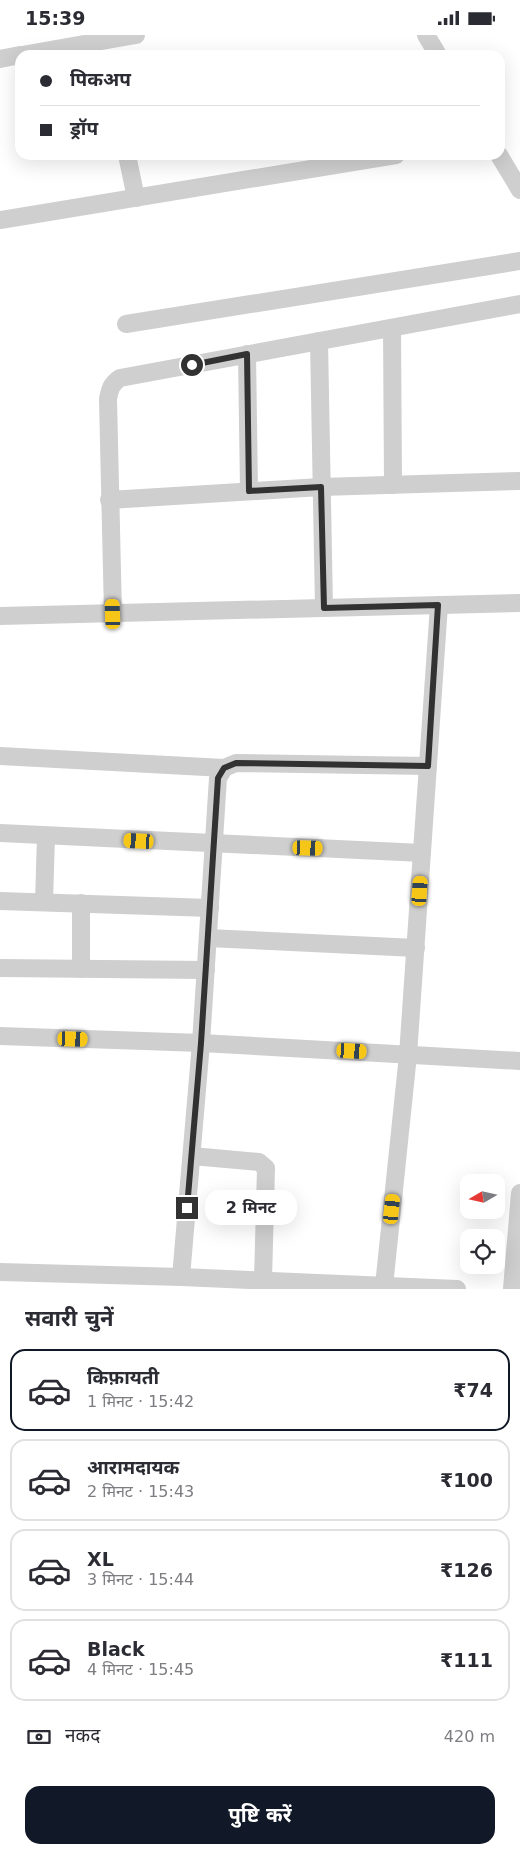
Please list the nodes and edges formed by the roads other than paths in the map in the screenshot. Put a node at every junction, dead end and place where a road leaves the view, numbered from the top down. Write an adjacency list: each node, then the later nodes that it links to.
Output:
1 (136, 35): 3 (street)
2 (426, 35): 5 (street)
3 (86, 45): 4 (street)
4 (54, 50)
5 (435, 50)
6 (15, 56): 7 (street)
7 (0, 59)
8 (128, 160): 12 (street)
9 (366, 160): 12 (street)
10 (502, 160): 11 (street)
11 (520, 189)
12 (136, 198): 13 (street)
13 (0, 220)
14 (520, 261): 16 (street)
15 (520, 304): 17 (street)
16 (126, 324)
17 (392, 328): 18 (street); 21 (street)
18 (319, 341): 19 (street); 22 (street)
19 (247, 354): 23 (street); 24 (street)
20 (520, 481): 21 (street)
21 (393, 485): 22 (street)
22 (321, 487): 23 (street); 27 (street)
23 (249, 491): 24 (street)
24 (109, 500): 28 (street)
25 (520, 603): 26 (street)
26 (438, 605): 27 (street); 31 (street)
27 (324, 608): 28 (street)
28 (113, 614): 29 (street)
29 (0, 616)
30 (0, 756): 32 (street)
31 (428, 766): 32 (street); 36 (street)
32 (224, 768): 35 (street)
33 (0, 833): 34 (street)
34 (46, 836): 35 (street); 38 (street)
35 (214, 845): 36 (street); 40 (street)
36 (422, 853): 42 (street)
37 (0, 901): 38 (street)
38 (44, 902): 39 (street)
39 (81, 903): 40 (street); 44 (street)
40 (210, 908): 41 (street)
41 (208, 938): 42 (street); 45 (street)
42 (416, 948): 48 (street)
43 (0, 968): 44 (street)
44 (81, 969): 45 (street)
45 (206, 970): 47 (street)
46 (0, 1036): 47 (street)
47 (201, 1043): 48 (street); 50 (street)
48 (408, 1055): 49 (street); 56 (street)
49 (520, 1061)
50 (192, 1156): 53 (street); 54 (street)
51 (520, 1193): 58 (street)
52 (0, 1272): 55 (street)
53 (181, 1277): 54 (street); 55 (street)
54 (263, 1280): 56 (street)
55 (73, 1282)
56 (384, 1286): 57 (street)
57 (457, 1289)
58 (512, 1289)

